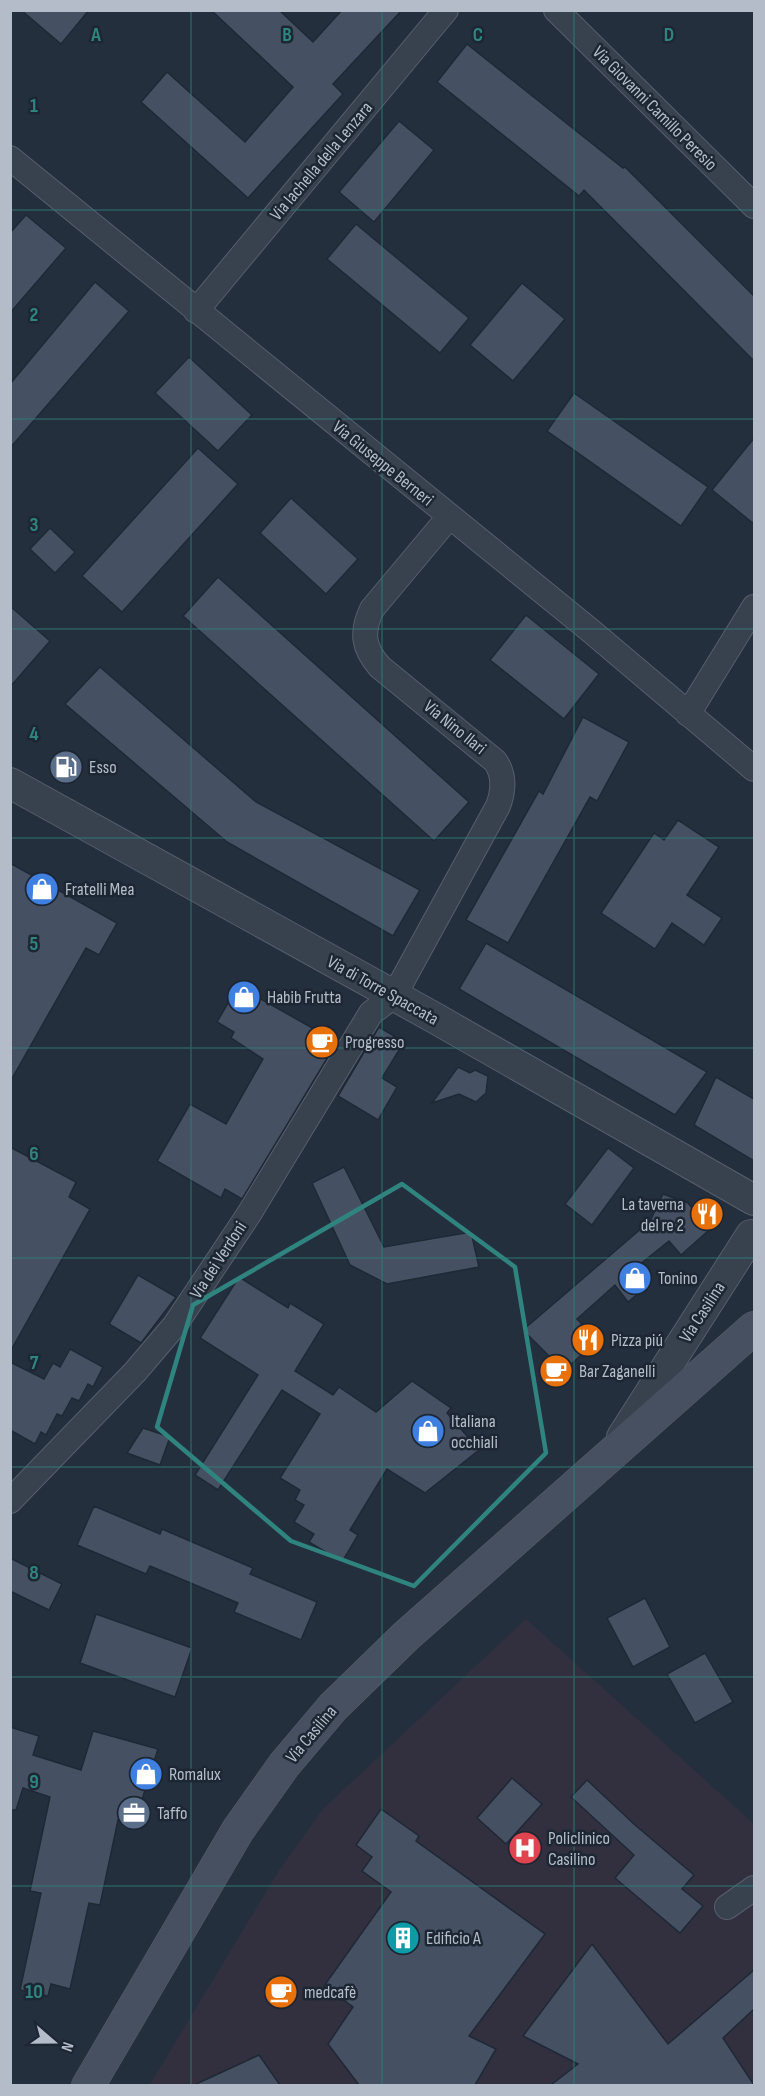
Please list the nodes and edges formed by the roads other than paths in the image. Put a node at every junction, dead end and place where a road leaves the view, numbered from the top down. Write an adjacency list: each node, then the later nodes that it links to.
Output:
1 (446, 10): 5 (street, Via Iachella della Lenzara)
2 (556, 10): 4 (street, Via Giovanni Camillo Peresio)
3 (10, 158): 5 (street, Via Giuseppe Berneri)
4 (754, 206)
5 (196, 311): 6 (street, Via Giuseppe Berneri)
6 (449, 517): 8 (street, Via Giuseppe Berneri); 11 (street, Via Nino Ilari)
7 (754, 607): 8 (street)
8 (688, 714): 9 (street, Via Giuseppe Berneri)
9 (754, 769)
10 (10, 783): 11 (street, Via di Torre Spaccata)
11 (394, 996): 12 (street, Via di Torre Spaccata); 17 (street, Via dei Verdoni)
12 (710, 1175): 13 (street, Via di Torre Spaccata); 14 (street)
13 (754, 1200)
14 (753, 1238): 16 (street, Via Casilina)
15 (754, 1328): 16 (main road, Via Casilina)
16 (615, 1450): 20 (main road, Via Casilina)
17 (10, 1501)
18 (754, 1888): 19 (street)
19 (727, 1907)
20 (88, 2085)

